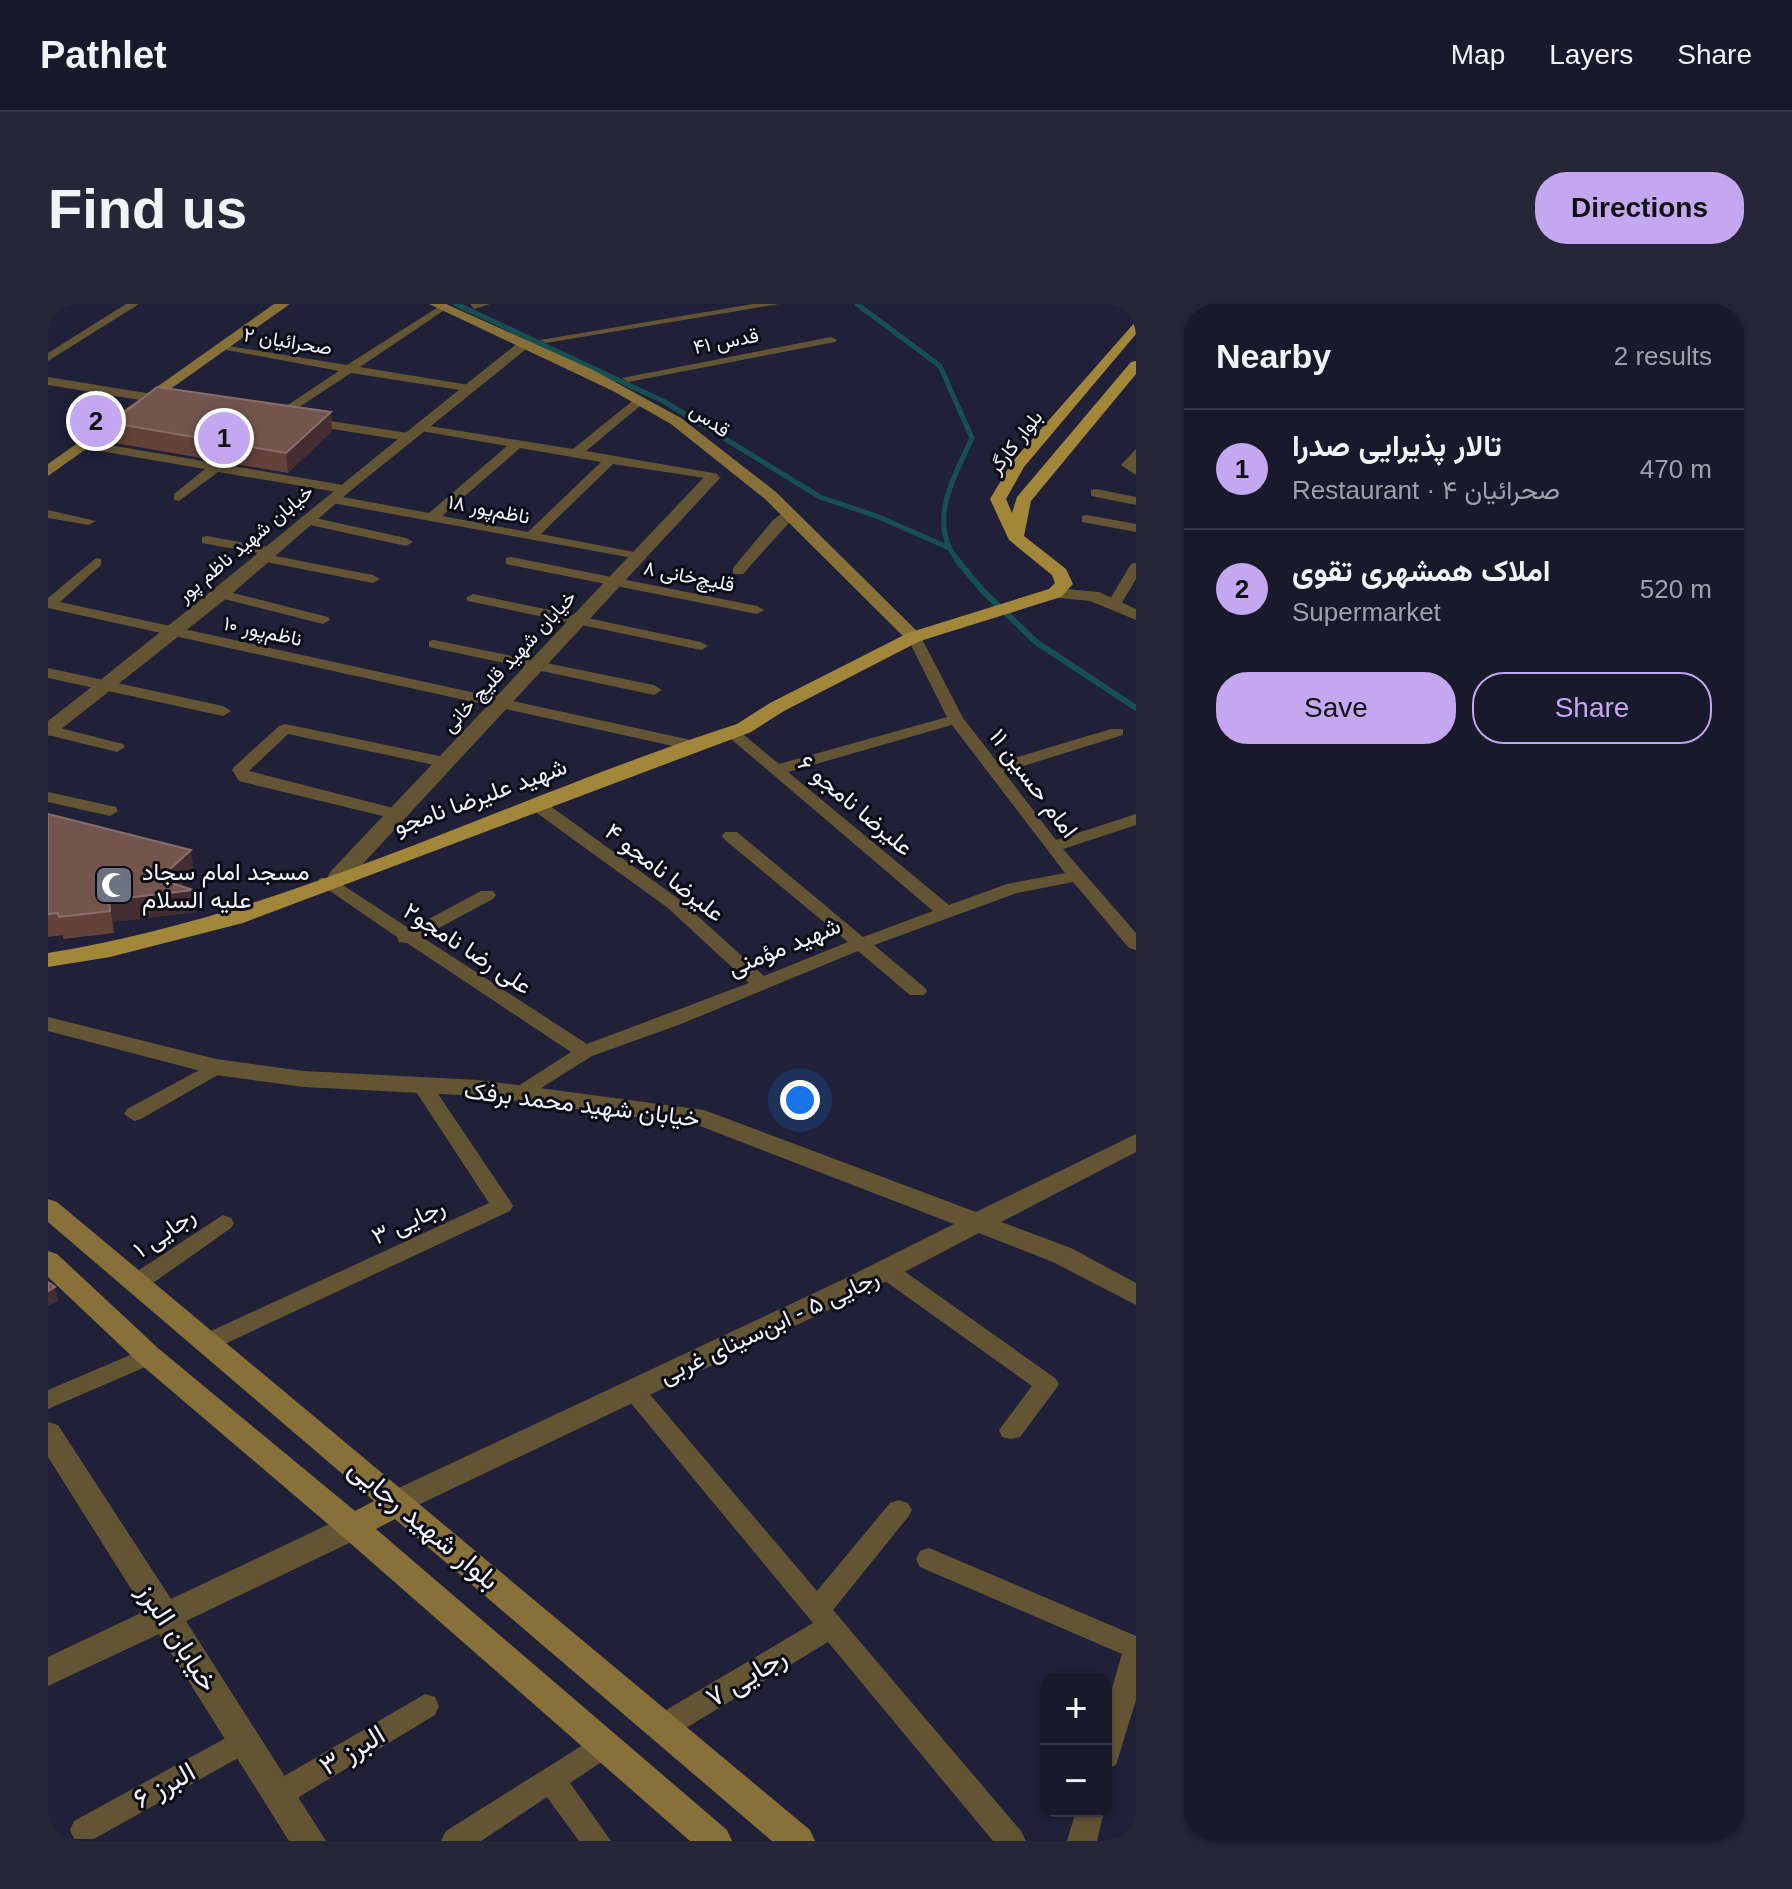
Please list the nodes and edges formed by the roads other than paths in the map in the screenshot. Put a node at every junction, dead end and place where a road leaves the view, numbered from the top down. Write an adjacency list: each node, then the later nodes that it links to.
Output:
1 (134, 304): 12 (street)
2 (283, 304): 10 (main road)
3 (774, 304): 7 (street)
4 (477, 305): 7 (main road)
5 (439, 306): 9 (main road, قدس); 15 (street)
6 (1136, 325): 46 (main road, بلوار کارگر)
7 (546, 340): 11 (main road)
8 (831, 340): 16 (street, قدس ۴۱)
9 (523, 346): 13 (main road, قدس); 18 (street, خیابان شهید ناظم پور)
10 (222, 348): 15 (street, صحرائیان ۲); 19 (main road)
11 (583, 357): 13 (main road); 16 (main road)
12 (48, 358)
13 (562, 363): 21 (main road, قدس)
14 (1136, 365): 46 (main road, بلوار کارگر)
15 (348, 369): 18 (street, صحرائیان ۲); 23 (street)
16 (628, 378)
17 (48, 381): 19 (street)
18 (469, 389): 24 (street, خیابان شهید ناظم پور)
19 (152, 398): 20 (street); 26 (main road)
20 (168, 400)
21 (640, 401): 27 (street); 39 (main road, قدس)
22 (263, 414): 23 (street)
23 (278, 417): 24 (street)
24 (414, 432): 25 (street); 35 (street, خیابان شهید ناظم پور)
25 (518, 443): 27 (street); 40 (street)
26 (86, 445): 30 (street, ناظم‌پور ۱۸); 31 (main road)
27 (576, 453): 29 (street)
28 (1136, 453): 32 (street)
29 (611, 459): 33 (street); 45 (street)
30 (216, 467): 35 (street, ناظم‌پور ۱۸); 36 (street)
31 (48, 471)
32 (1136, 471)
33 (713, 477): 50 (street, خیابان شهید قلیچ خانی)
34 (1096, 493): 37 (street)
35 (338, 494): 40 (street, ناظم‌پور ۱۸); 42 (street, خیابان شهید ناظم پور)
36 (179, 497)
37 (1136, 501)
38 (48, 514): 43 (street)
39 (789, 515): 54 (street); 67 (main road, قدس)
40 (431, 518): 45 (street, ناظم‌پور ۱۸)
41 (1087, 519): 44 (street)
42 (306, 520): 48 (street); 49 (street, خیابان شهید ناظم پور)
43 (89, 521)
44 (1136, 528)
45 (530, 537): 50 (street, ناظم‌پور ۱۸)
46 (1015, 537): 57 (main road)
47 (207, 540): 49 (street)
48 (406, 542)
49 (265, 554): 55 (street); 58 (street, خیابان شهید ناظم پور)
50 (639, 557): 56 (street, خیابان شهید قلیچ خانی)
51 (511, 561): 56 (street, قلیچ‌خانی ۸)
52 (96, 562): 60 (street)
53 (1136, 567): 61 (street)
54 (738, 571)
55 (373, 579)
56 (614, 582): 62 (street, قلیچ‌خانی ۸); 65 (street, خیابان شهید قلیچ خانی)
57 (1055, 593): 61 (street); 67 (main road, شهید علیرضا نامجو)
58 (221, 594): 64 (street); 66 (street, خیابان شهید ناظم پور)
59 (473, 598): 65 (street)
60 (49, 604): 66 (street, ناظم‌پور ۱۰)
61 (1114, 604): 63 (street)
62 (757, 610)
63 (1136, 615)
64 (323, 620)
65 (578, 620): 69 (street); 70 (street, خیابان شهید قلیچ خانی)
66 (172, 631): 72 (street, خیابان شهید ناظم پور); 74 (street, ناظم‌پور ۱۰)
67 (914, 637): 76 (street, امام حسین ۱۱); 79 (main road, شهید علیرضا نامجو)
68 (434, 644): 70 (street)
69 (701, 646)
70 (536, 665): 73 (street); 74 (street, خیابان شهید قلیچ خانی)
71 (48, 673): 72 (street)
72 (104, 685): 75 (street); 77 (street, خیابان شهید ناظم پور)
73 (654, 690)
74 (500, 703): 80 (street, ناظم‌پور ۱۰); 82 (street, خیابان شهید قلیچ خانی)
75 (223, 711)
76 (956, 719): 83 (street, امام حسین ۱۱); 84 (street)
77 (48, 730): 81 (street)
78 (1117, 732): 83 (street)
79 (732, 733): 80 (main road, شهید علیرضا نامجو); 84 (street, علیرضا نامجو ۶)
80 (691, 745): 86 (main road, شهید علیرضا نامجو)
81 (117, 747)
82 (444, 762): 88 (street, خیابان شهید قلیچ خانی); 88 (street)
83 (996, 769): 91 (street, امام حسین ۱۱)
84 (777, 770): 95 (street, علیرضا نامجو ۶)
85 (48, 797): 87 (street)
86 (536, 804): 93 (main road, شهید علیرضا نامجو); 100 (street, علیرضا نامجو ۴)
87 (110, 811)
88 (395, 814): 93 (street, خیابان شهید قلیچ خانی)
89 (1136, 819): 91 (street)
90 (731, 836): 98 (street)
91 (1052, 847): 92 (street, امام حسین ۱۱)
92 (1077, 876): 95 (street, شهید مؤمنی); 97 (street, امام حسین ۱۱)
93 (332, 879): 96 (street, علی رضا نامجو۲); 99 (main road, شهید علیرضا نامجو)
94 (487, 895): 96 (street)
95 (948, 914): 98 (street, شهید مؤمنی)
96 (406, 938): 103 (street, علی رضا نامجو۲)
97 (1135, 941)
98 (860, 944): 100 (street, شهید مؤمنی); 101 (street)
99 (48, 960)
100 (760, 983): 103 (street, شهید مؤمنی)
101 (917, 991)
102 (48, 1024): 104 (street, خیابان شهید محمد برفک)
103 (585, 1052): 106 (street, شهید مؤمنی)
104 (216, 1067): 105 (street, خیابان شهید محمد برفک); 107 (street)
105 (423, 1087): 106 (street, خیابان شهید محمد برفک); 116 (street, رجایی ۳)
106 (522, 1093): 111 (street, خیابان شهید محمد برفک)
107 (134, 1114)
108 (1136, 1142): 111 (street, رجایی ۵ - ابن‌سینای غربی)
109 (48, 1208): 114 (main road, بلوار شهید رجایی)
110 (223, 1223): 114 (street, رجایی ۱)
111 (976, 1225): 113 (street, رجایی ۵ - ابن‌سینای غربی); 115 (street, خیابان شهید محمد برفک)
112 (48, 1261): 117 (main road, بلوار شهید رجایی)
113 (886, 1270): 118 (street, رجایی ۵ - ابن‌سینای غربی); 120 (street)
114 (135, 1284): 116 (main road, بلوار شهید رجایی)
115 (1136, 1295)
116 (206, 1343): 122 (main road, بلوار شهید رجایی)
117 (149, 1356): 119 (street); 124 (main road, بلوار شهید رجایی)
118 (633, 1390): 122 (street, رجایی ۵ - ابن‌سینای غربی); 127 (street)
119 (48, 1400)
120 (1011, 1430)
121 (48, 1433): 126 (street, خیابان البرز)
122 (399, 1502): 124 (main road); 131 (main road, بلوار شهید رجایی)
123 (899, 1510): 127 (street, رجایی ۷)
124 (353, 1527): 126 (street); 134 (main road, بلوار شهید رجایی)
125 (929, 1559): 128 (street)
126 (164, 1616): 129 (street); 132 (street, خیابان البرز)
127 (824, 1618): 131 (street, رجایی ۷); 144 (street)
128 (1136, 1650): 133 (street)
129 (48, 1672)
130 (425, 1706): 136 (street, البرز ۳)
131 (661, 1728): 143 (main road, بلوار شهید رجایی)
132 (244, 1740): 136 (street, خیابان البرز); 138 (street, البرز ۶)
133 (1109, 1745)
134 (602, 1746): 135 (street); 142 (main road, بلوار شهید رجایی)
135 (551, 1780): 140 (street); 141 (street)
136 (279, 1794): 139 (street, خیابان البرز)
137 (1088, 1817): 145 (street)
138 (84, 1830)
139 (309, 1841)
140 (456, 1841)
141 (596, 1841)
142 (715, 1841)
143 (798, 1841)
144 (1011, 1841)
145 (1082, 1841)

